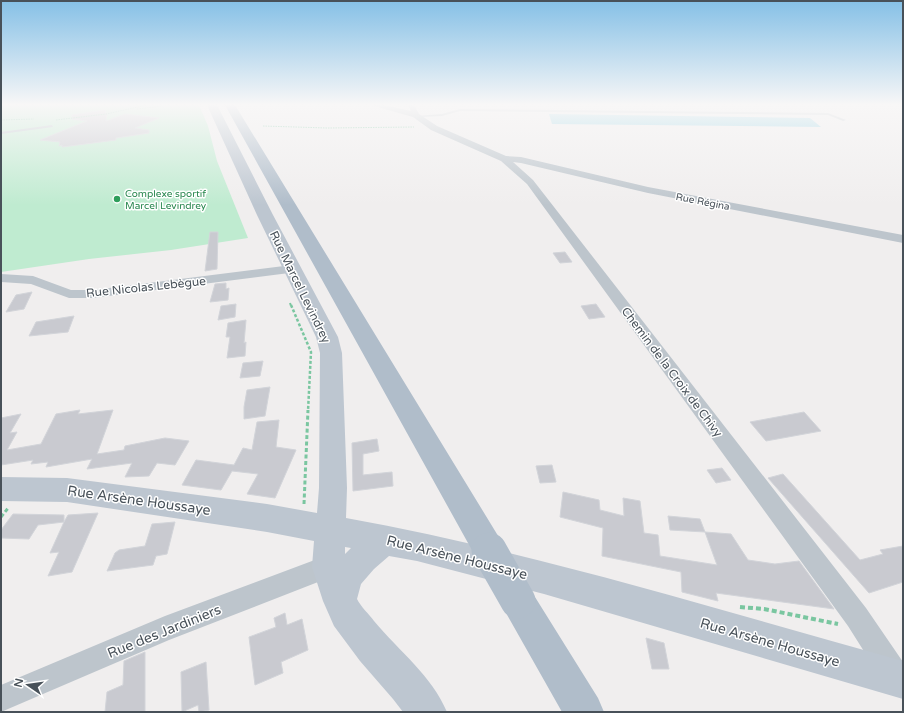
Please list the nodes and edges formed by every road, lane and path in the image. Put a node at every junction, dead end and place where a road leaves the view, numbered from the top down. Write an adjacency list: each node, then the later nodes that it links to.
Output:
1 (227, 138): 6 (street, Rue Marcel Levindrey)
2 (250, 138): 16 (main road, bridge)
3 (459, 138): 4 (street, Chemin de la Croix de Chivy)
4 (504, 159): 5 (street, Rue Régina); 13 (street, Chemin de la Croix de Chivy)
5 (903, 239)
6 (284, 270): 7 (street, Rue Nicolas Lebègue); 9 (path); 9 (street, Rue Marcel Levindrey)
7 (1, 278)
8 (1, 489): 9 (street, Rue Arsène Houssaye)
9 (317, 527): 10 (street, Rue Arsène Houssaye); 11 (street, Rue Marcel Levindrey)
10 (385, 539): 12 (street); 13 (street, Rue Arsène Houssaye)
11 (328, 567): 12 (street); 14 (street, Rue des Jardiniers)
12 (340, 601): 15 (street)
13 (901, 680)
14 (1, 699)
15 (427, 712)
16 (584, 712)

